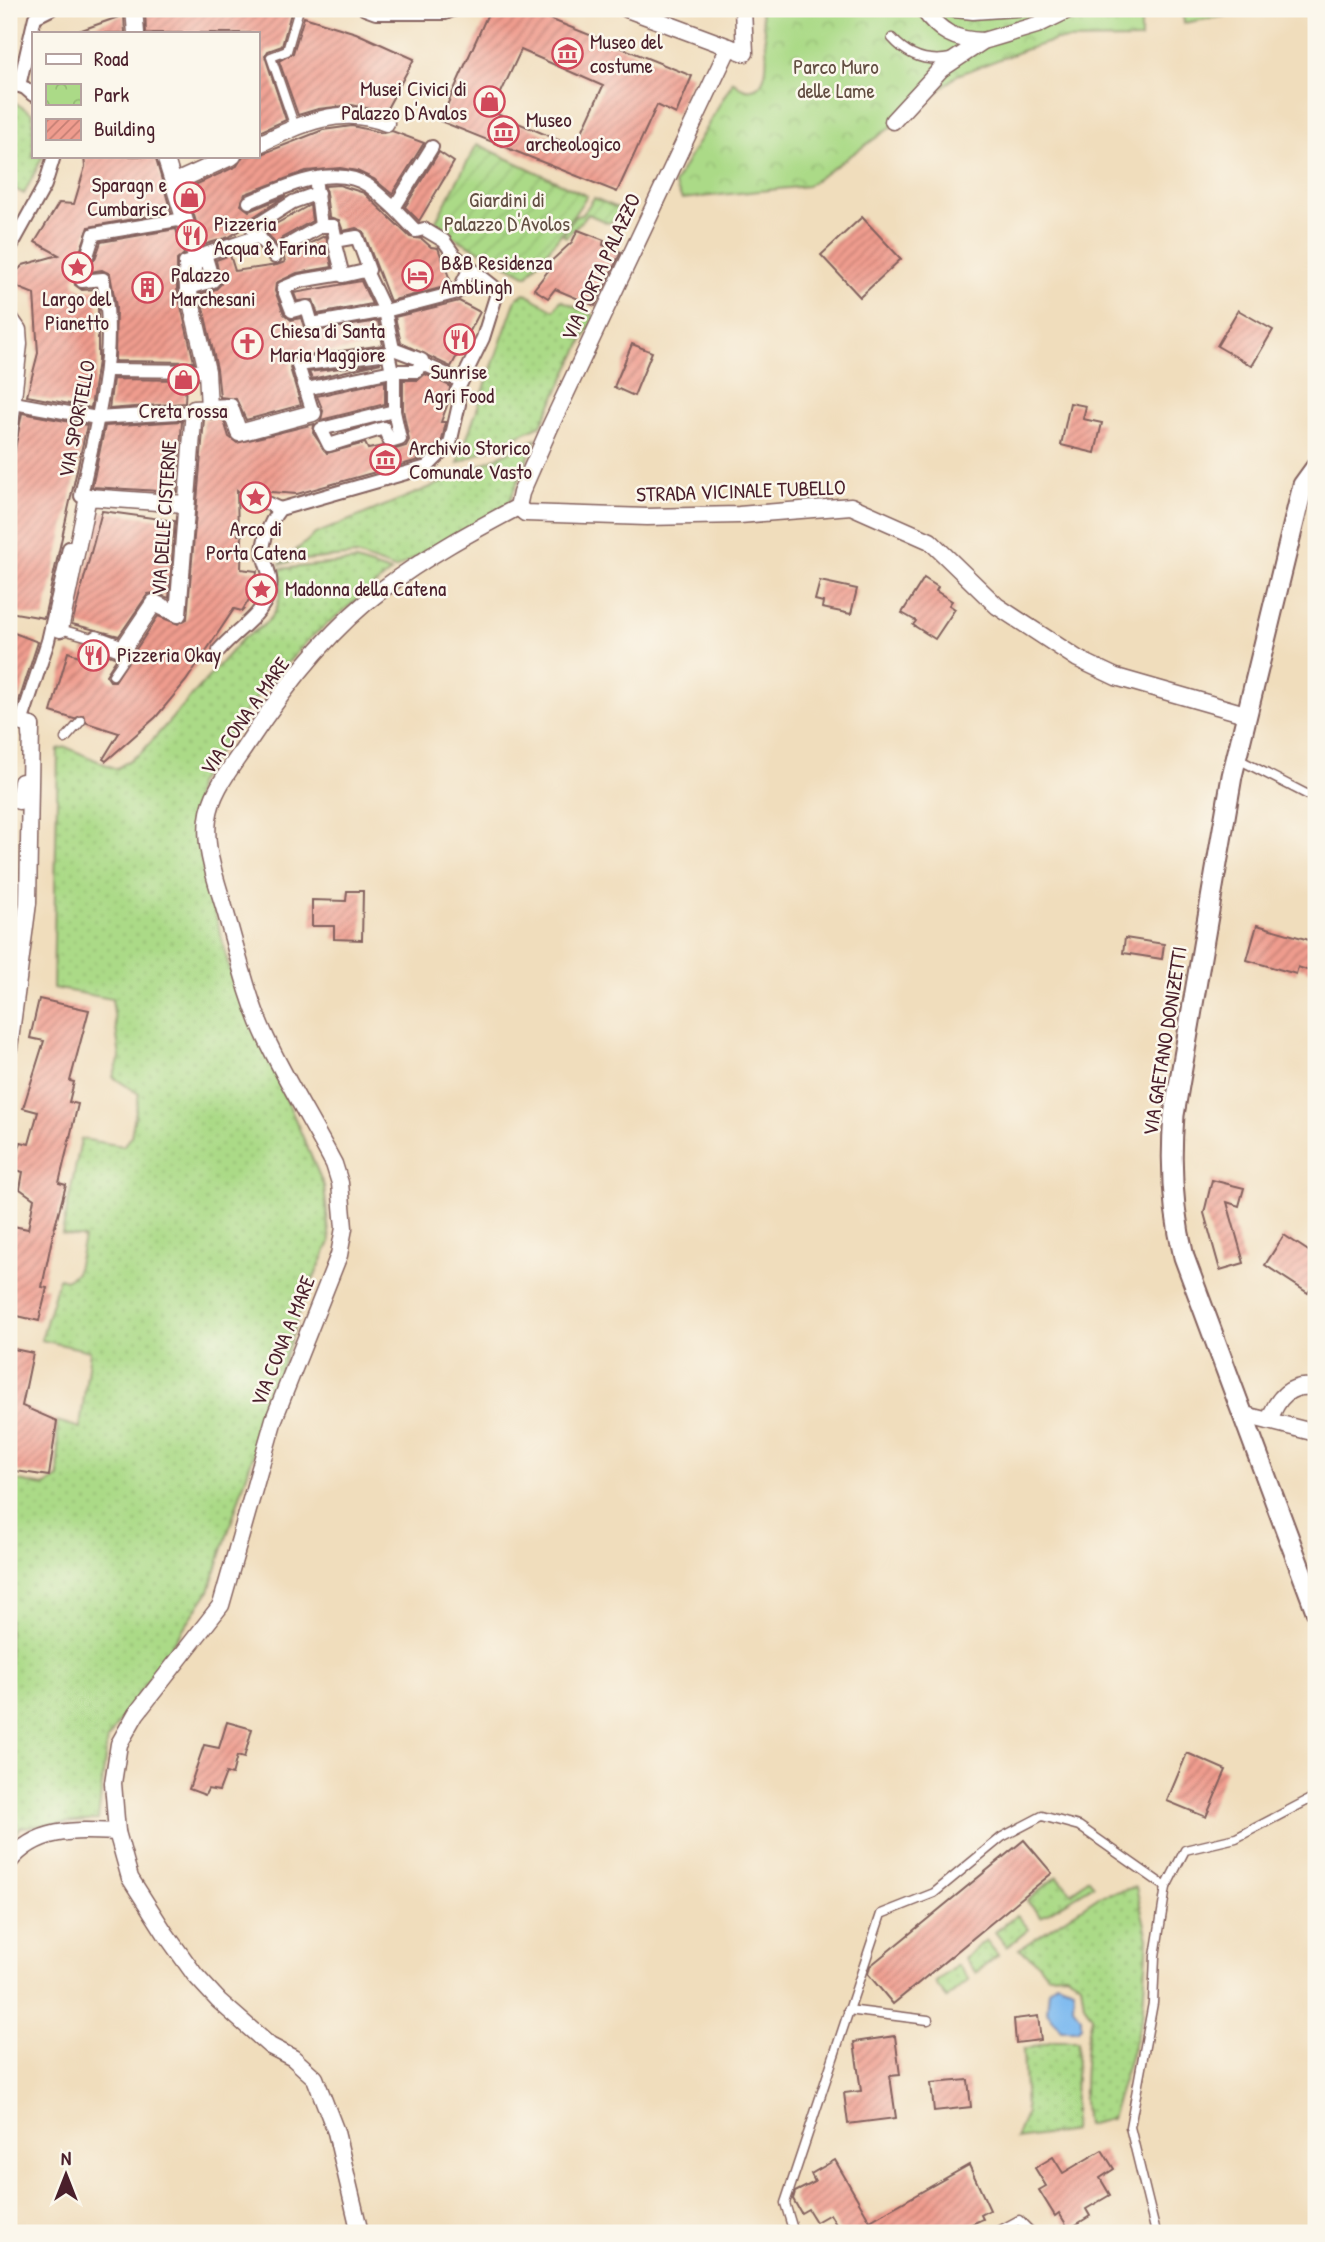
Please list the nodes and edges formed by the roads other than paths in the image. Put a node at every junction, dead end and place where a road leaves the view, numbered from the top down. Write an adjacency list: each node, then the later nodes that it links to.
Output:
1 (51, 9): 16 (street)
2 (134, 9): 11 (street)
3 (299, 9): 20 (lane)
4 (365, 9): 5 (street)
5 (454, 9)
6 (627, 9): 14 (street)
7 (743, 9): 14 (street)
8 (923, 9): 10 (lane); 13 (street)
9 (1070, 9): 13 (street)
10 (1028, 11)
11 (136, 32)
12 (892, 38): 15 (lane)
13 (983, 41): 15 (street)
14 (729, 47): 64 (street, VIA PORTA PALAZZO)
15 (961, 56): 18 (street)
16 (14, 84): 17 (street)
17 (32, 94)
18 (893, 121)
19 (386, 123): 20 (street)
20 (295, 127): 21 (street)
21 (259, 144)
22 (432, 147): 30 (street)
23 (53, 158): 36 (street)
24 (166, 158): 27 (street)
25 (229, 158): 27 (street)
26 (314, 178): 28 (street); 29 (street); 30 (street)
27 (173, 183): 31 (street)
28 (318, 192): 32 (street); 33 (street)
29 (249, 202)
30 (394, 208): 40 (street)
31 (184, 219): 37 (street); 39 (street)
32 (321, 226): 34 (street); 35 (street)
33 (256, 232): 38 (street); 39 (street)
34 (335, 240): 41 (street); 42 (street)
35 (285, 246)
36 (9, 250)
37 (87, 256)
38 (275, 257)
39 (195, 259): 49 (street, VIA DELLE CISTERNE)
40 (470, 268): 44 (street); 51 (street)
41 (366, 271): 42 (street); 44 (street)
42 (342, 274): 44 (street)
43 (82, 281): 48 (street, VIA SPORTELLO)
44 (385, 311): 46 (street)
45 (9, 317): 53 (street)
46 (391, 351): 47 (street); 50 (street); 52 (street)
47 (421, 363): 50 (street); 51 (street)
48 (108, 370): 49 (street); 57 (street, VIA SPORTELLO)
49 (207, 371): 54 (street, VIA DELLE CISTERNE)
50 (393, 371): 52 (street); 55 (street)
51 (461, 381): 65 (street)
52 (306, 389): 56 (street)
53 (14, 403): 57 (street); 59 (street)
54 (201, 410): 56 (street); 57 (street); 63 (street, VIA DELLE CISTERNE)
55 (394, 411): 58 (street); 58 (street)
56 (313, 413): 58 (lane)
57 (97, 418): 61 (street, VIA SPORTELLO)
58 (323, 429)
59 (9, 435)
60 (1316, 467): 71 (street, VIA GAETANO DONIZETTI)
61 (85, 496): 63 (street); 66 (street); 73 (street, VIA SPORTELLO)
62 (260, 500): 65 (street)
63 (185, 504): 68 (street, VIA DELLE CISTERNE)
64 (518, 507): 71 (street, STRADA VICINALE TUBELLO); 85 (street, VIA CONA A MARE)
65 (280, 509): 69 (street)
66 (60, 629): 67 (lane)
67 (96, 639): 68 (street)
68 (123, 649): 70 (lane)
69 (219, 650)
70 (113, 675)
71 (1245, 714): 75 (street, VIA GAETANO DONIZETTI)
72 (81, 721): 74 (lane)
73 (20, 723): 76 (street); 78 (street)
74 (65, 739)
75 (1236, 758): 77 (lane); 80 (street, VIA GAETANO DONIZETTI)
76 (9, 798)
77 (1316, 799)
78 (9, 1048)
79 (1316, 1388): 81 (street)
80 (1241, 1414): 81 (street); 83 (street, VIA GAETANO DONIZETTI)
81 (1269, 1421): 82 (street)
82 (1316, 1433)
83 (1316, 1611)
84 (1316, 1796): 87 (lane)
85 (117, 1832): 86 (street); 90 (street, VIA CONA A MARE)
86 (9, 1862)
87 (1166, 1887): 88 (lane); 94 (lane)
88 (848, 2011): 89 (lane); 91 (lane)
89 (928, 2020)
90 (360, 2233)
91 (793, 2233)
92 (995, 2233): 93 (lane)
93 (1032, 2233)
94 (1156, 2233)

